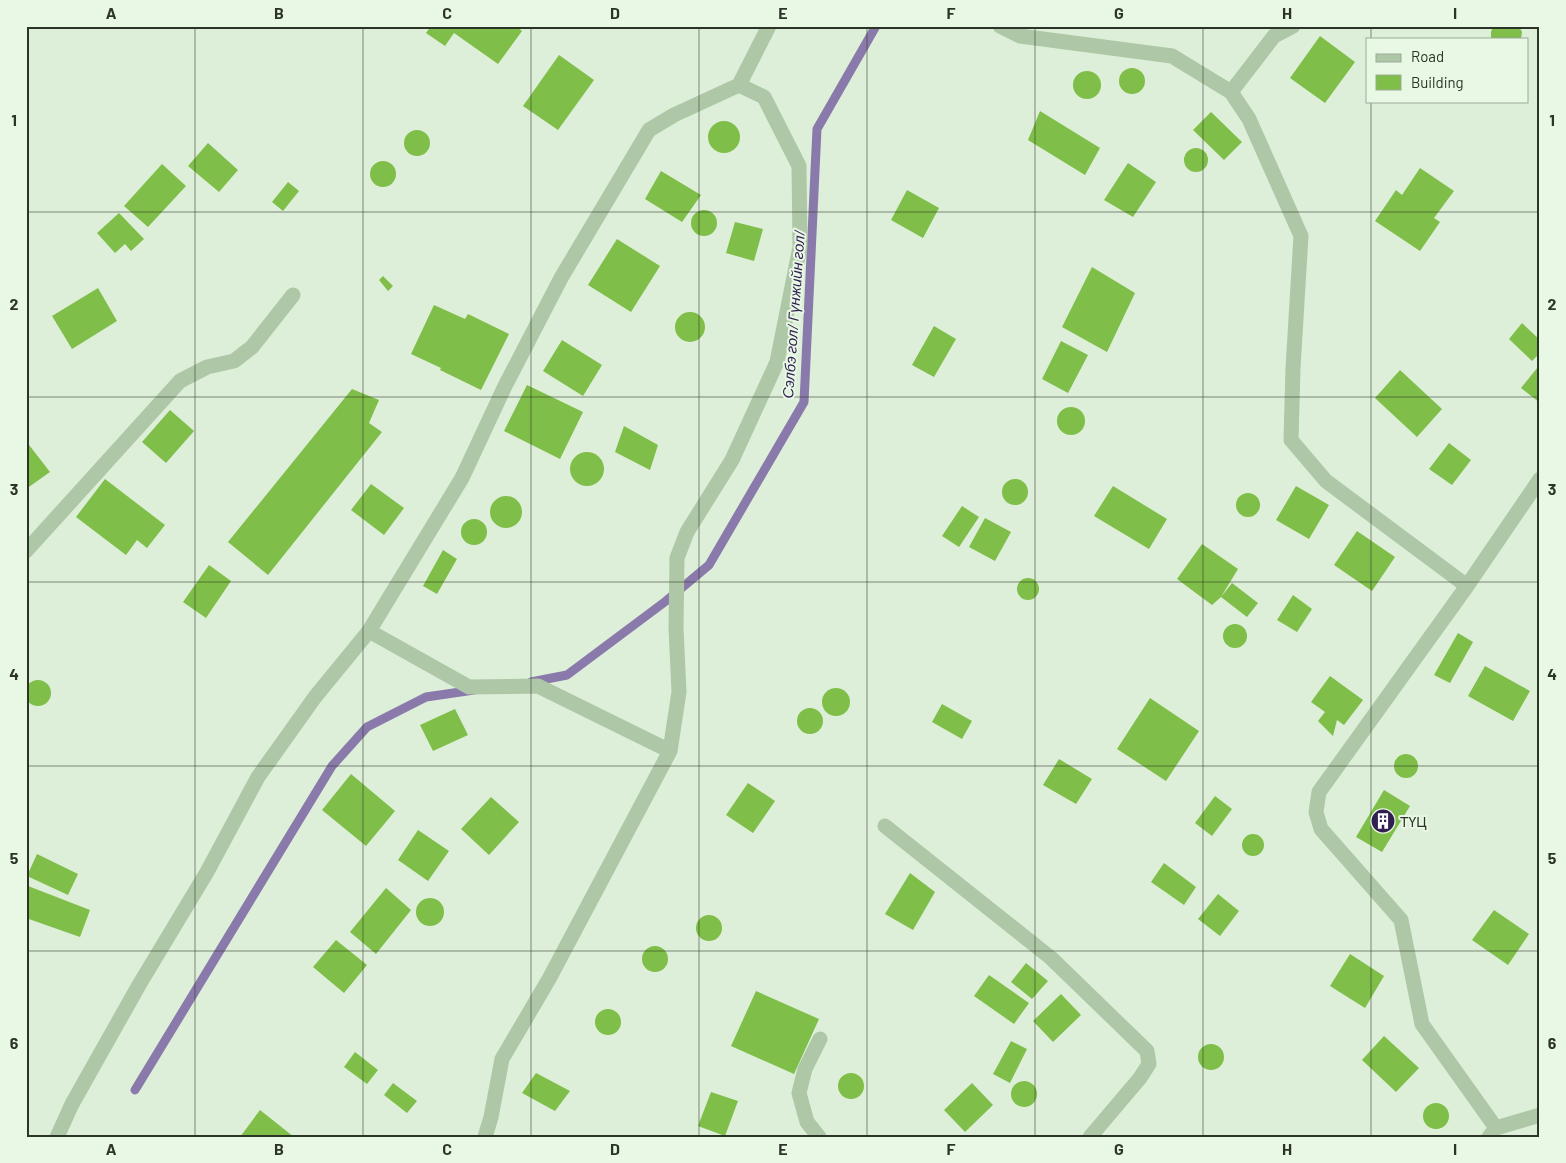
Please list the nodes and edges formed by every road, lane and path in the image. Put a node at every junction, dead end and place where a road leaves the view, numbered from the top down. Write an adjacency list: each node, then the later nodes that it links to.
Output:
1 (769, 26): 5 (street)
2 (1000, 26): 6 (street)
3 (1294, 26): 4 (street)
4 (1273, 31): 6 (street)
5 (739, 85): 11 (street); 12 (street)
6 (1231, 92): 10 (street)
7 (293, 295): 9 (street)
8 (1540, 478): 10 (street)
9 (26, 552)
10 (1468, 586): 16 (street)
11 (369, 631): 12 (street); 17 (street)
12 (670, 751): 18 (street)
13 (885, 826): 20 (street)
14 (820, 1039): 19 (street)
15 (1540, 1115): 16 (street)
16 (1492, 1133)
17 (57, 1137)
18 (486, 1137)
19 (819, 1137)
20 (1090, 1137)

